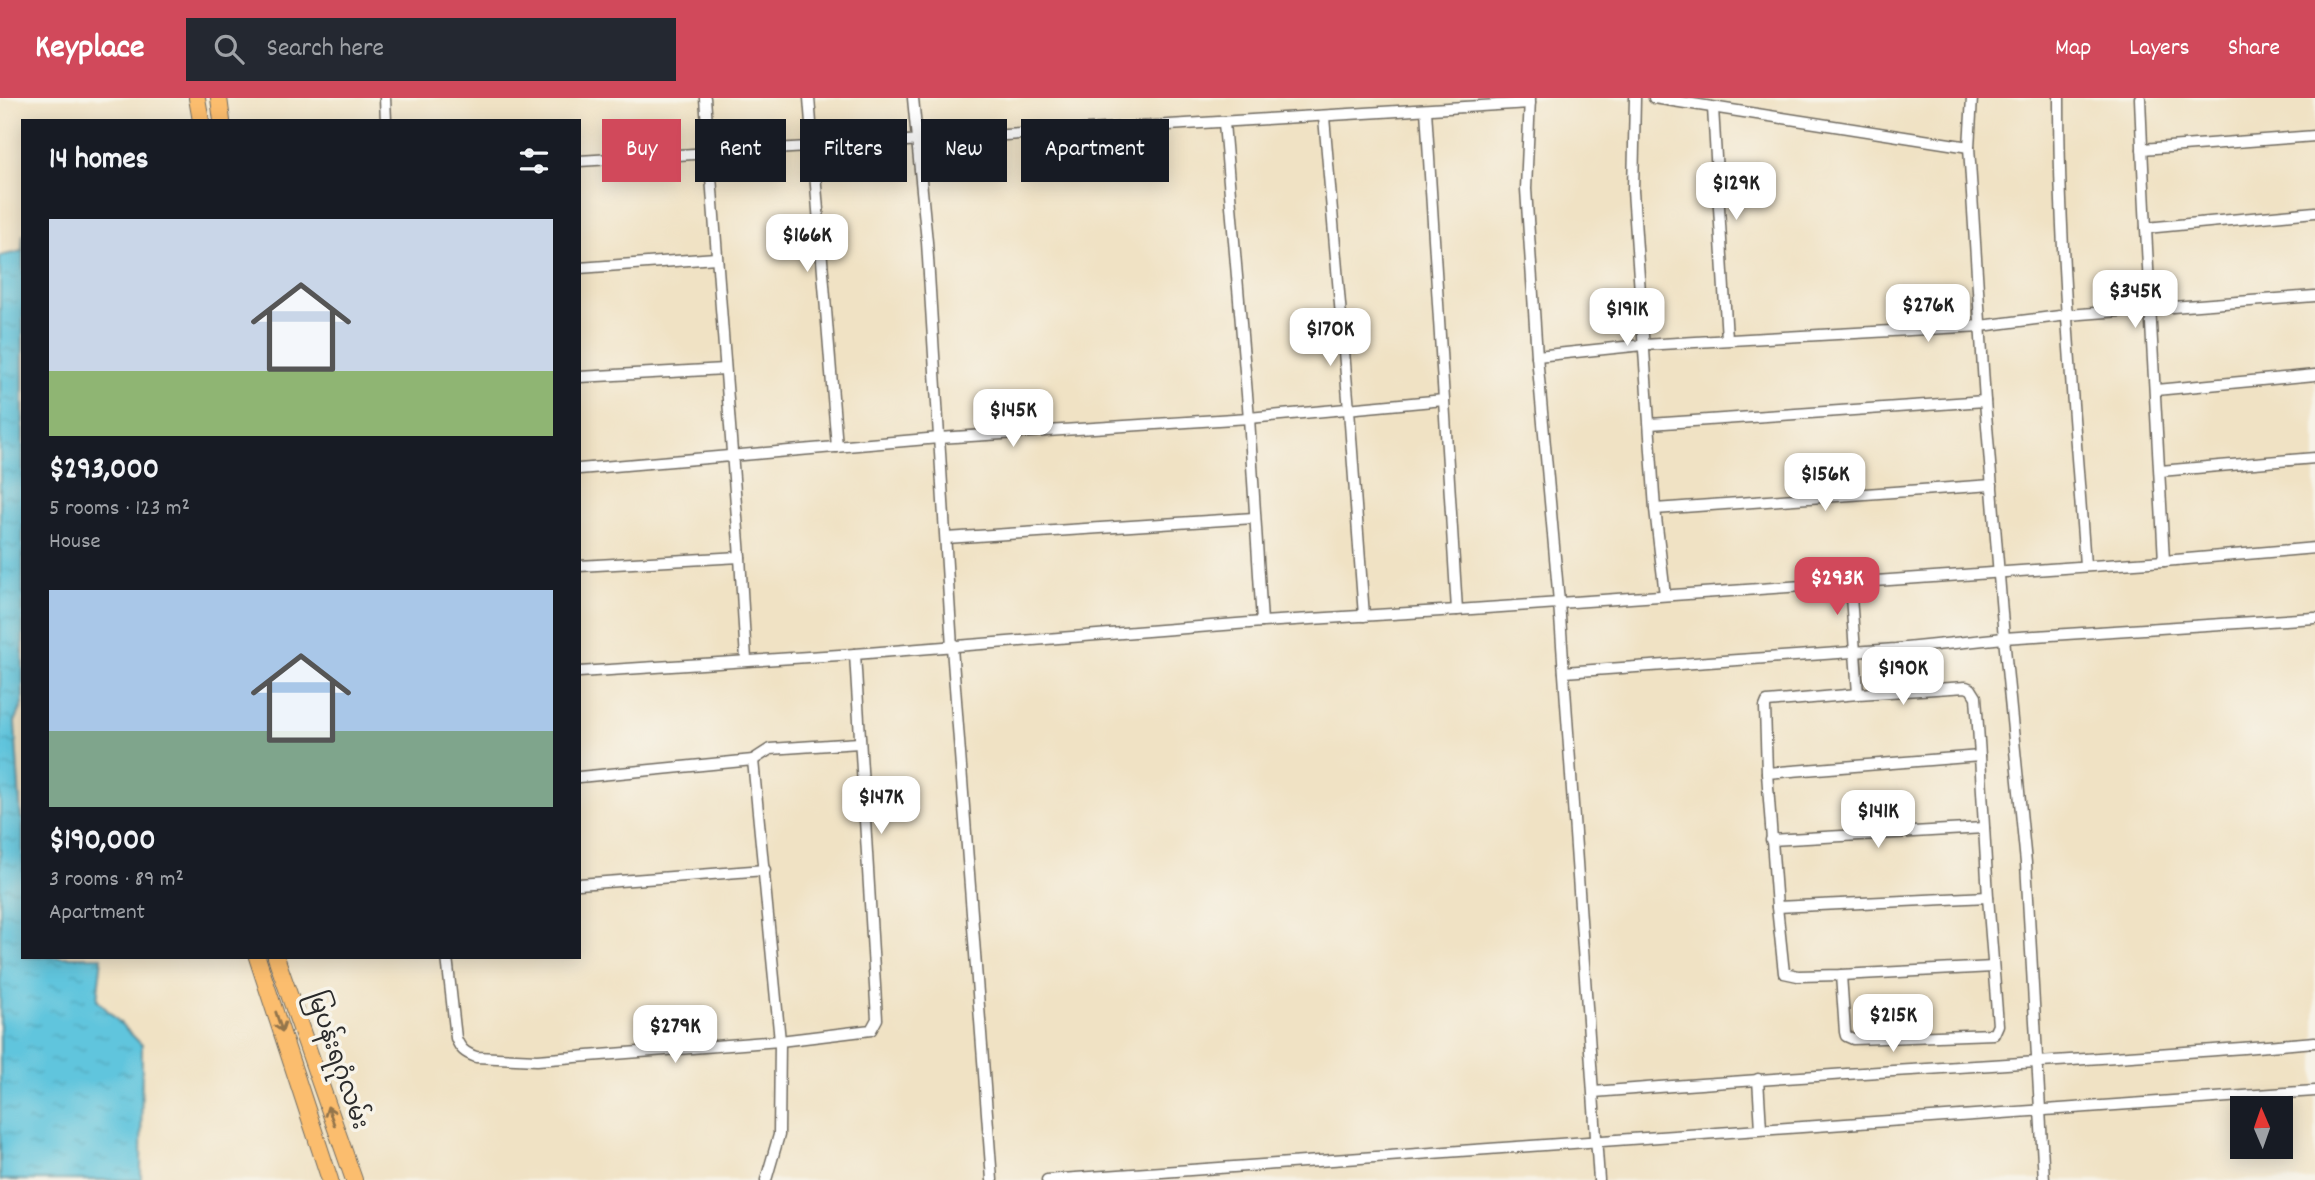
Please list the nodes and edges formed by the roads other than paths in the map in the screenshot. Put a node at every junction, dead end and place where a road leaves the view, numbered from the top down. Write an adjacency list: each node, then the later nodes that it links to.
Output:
1 (197, 98): 16 (main road)
2 (219, 98): 17 (main road)
3 (385, 98): 18 (street)
4 (705, 98): 19 (street)
5 (809, 98): 20 (street)
6 (913, 98): 23 (street)
7 (1635, 98): 40 (street)
8 (1654, 98): 13 (street)
9 (1972, 98): 25 (street)
10 (2059, 98): 37 (street)
11 (2140, 98): 26 (street)
12 (1530, 101): 14 (street); 41 (street)
13 (1713, 108): 25 (street); 39 (street)
14 (1426, 110): 15 (street); 46 (street)
15 (1324, 117): 21 (street); 48 (street)
16 (201, 119)
17 (222, 119)
18 (386, 119)
19 (707, 119)
20 (811, 119)
21 (1224, 122): 23 (street); 49 (street)
22 (2315, 136): 26 (street)
23 (916, 139): 24 (street); 51 (street)
24 (907, 140)
25 (1969, 147): 38 (street)
26 (2142, 149): 32 (street)
27 (695, 153): 28 (street)
28 (581, 161)
29 (711, 182): 33 (street)
30 (816, 182): 52 (street)
31 (2315, 212): 32 (street)
32 (2146, 228): 36 (street)
33 (716, 258): 34 (street); 42 (street)
34 (581, 268)
35 (2315, 296): 36 (street)
36 (2149, 310): 37 (street); 45 (street)
37 (2068, 315): 38 (street); 64 (street)
38 (1981, 326): 39 (street); 47 (street)
39 (1727, 339): 40 (street)
40 (1643, 345): 41 (street); 50 (street)
41 (1537, 356): 69 (street)
42 (725, 369): 44 (street); 53 (street)
43 (2315, 375): 45 (street)
44 (581, 377)
45 (2156, 390): 56 (street)
46 (1444, 400): 48 (street); 70 (street)
47 (1985, 401): 50 (street); 57 (street)
48 (1349, 410): 49 (street); 71 (street)
49 (1249, 418): 51 (street); 59 (street)
50 (1650, 424): 58 (street)
51 (939, 438): 52 (street); 60 (street)
52 (837, 447): 53 (street)
53 (732, 457): 55 (street); 62 (street)
54 (2315, 458): 56 (street)
55 (581, 469)
56 (2160, 471): 63 (street)
57 (1992, 485): 58 (street); 66 (street)
58 (1655, 509): 68 (street)
59 (1254, 518): 60 (street); 73 (street)
60 (946, 538): 75 (street)
61 (2315, 548): 63 (street)
62 (740, 556): 65 (street); 78 (street)
63 (2164, 561): 64 (street)
64 (2085, 565): 66 (street)
65 (581, 566)
66 (1998, 571): 67 (street); 74 (street)
67 (1850, 582): 68 (street); 76 (street)
68 (1665, 596): 69 (street)
69 (1559, 602): 70 (street); 79 (street)
70 (1457, 610): 71 (street)
71 (1364, 617): 73 (street)
72 (2315, 618): 74 (street)
73 (1262, 622): 75 (street)
74 (2004, 638): 76 (street); 100 (street)
75 (952, 647): 77 (street); 110 (street)
76 (1856, 651): 79 (street); 81 (street)
77 (855, 654): 78 (street); 82 (street)
78 (746, 660): 80 (street)
79 (1564, 671): 103 (street)
80 (581, 672)
81 (1858, 694): 83 (street); 85 (street)
82 (859, 743): 84 (street); 98 (street)
83 (1980, 757): 85 (street); 87 (street)
84 (753, 760): 86 (street); 89 (street)
85 (1767, 773): 88 (street)
86 (581, 777)
87 (1984, 828): 88 (street); 91 (street)
88 (1771, 840): 92 (street)
89 (765, 870): 90 (street); 98 (street)
90 (581, 884)
91 (1988, 897): 92 (street); 96 (street)
92 (1777, 907): 97 (street)
93 (258, 959): 107 (main road, မြပန်းရဂုံလမ်း, one-way to 107)
94 (277, 959): 108 (main road, မြပန်းရဂုံလမ်း, one-way to 94)
95 (447, 959): 98 (street)
96 (1993, 967): 97 (street); 97 (street)
97 (1841, 975)
98 (780, 1041): 109 (street)
99 (2315, 1042): 100 (street)
100 (2037, 1062): 101 (street); 104 (street)
101 (1758, 1079): 103 (street); 105 (street)
102 (2315, 1091): 104 (street)
103 (1594, 1092): 106 (street)
104 (2039, 1109): 105 (street); 113 (street)
105 (1761, 1129): 106 (street)
106 (1596, 1141): 111 (street); 112 (street)
107 (330, 1180)
108 (354, 1180)
109 (766, 1180)
110 (992, 1180)
111 (1047, 1180)
112 (1599, 1180)
113 (2044, 1180)

